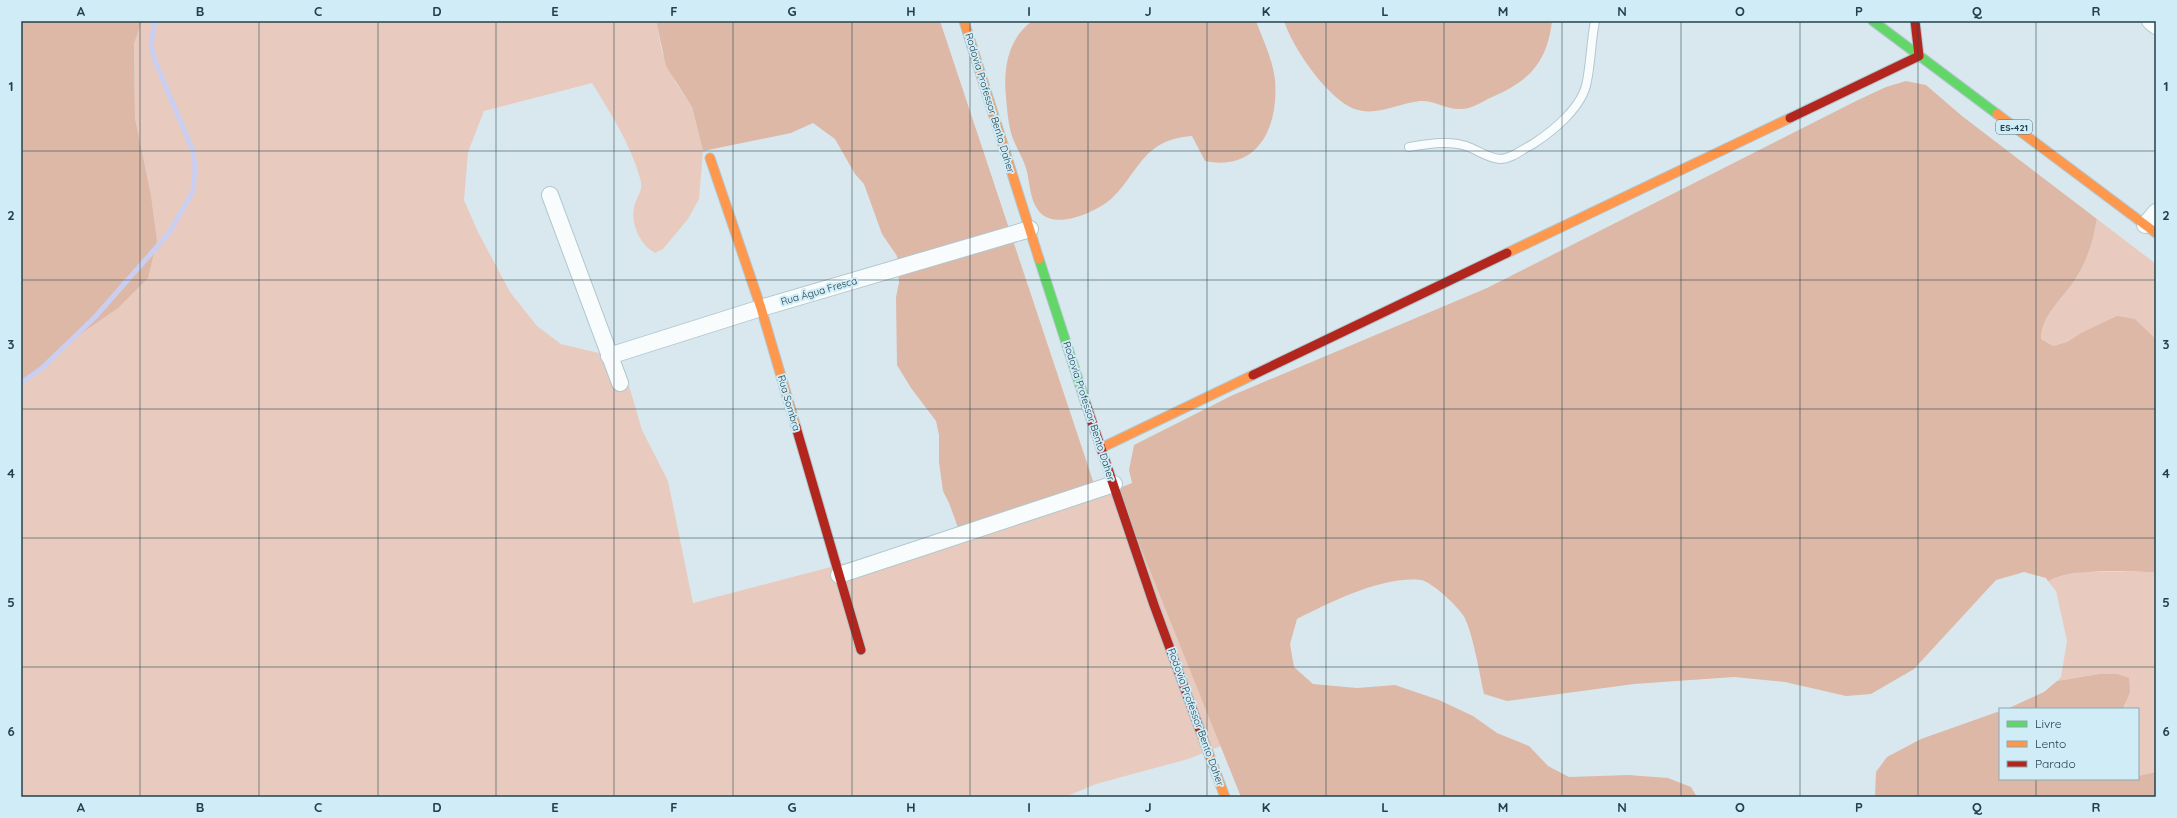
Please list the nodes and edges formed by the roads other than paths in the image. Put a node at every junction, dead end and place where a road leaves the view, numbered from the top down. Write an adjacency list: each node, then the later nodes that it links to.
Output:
1 (964, 21): 12 (street, Rodovia Professor Bento Daher)
2 (1595, 21): 8 (lane)
3 (1873, 21): 7 (street, ES-421)
4 (1915, 21): 7 (street)
5 (2150, 21): 6 (street)
6 (2156, 26)
7 (1919, 56): 13 (street, ES-421); 17 (street)
8 (1409, 147)
9 (710, 158): 14 (street, Rua Sombra)
10 (550, 195): 15 (street)
11 (2156, 212): 13 (street)
12 (1030, 229): 14 (street, Rua Água Fresca); 17 (street, Rodovia Professor Bento Daher)
13 (2151, 229)
14 (761, 308): 15 (street, Rua Água Fresca); 19 (street, Rua Sombra)
15 (610, 356): 16 (street)
16 (620, 383)
17 (1101, 448): 18 (street, Rodovia Professor Bento Daher)
18 (1114, 484): 19 (street); 21 (street, Rodovia Professor Bento Daher)
19 (840, 575): 20 (street, Rua Sombra)
20 (861, 650)
21 (1225, 797)

